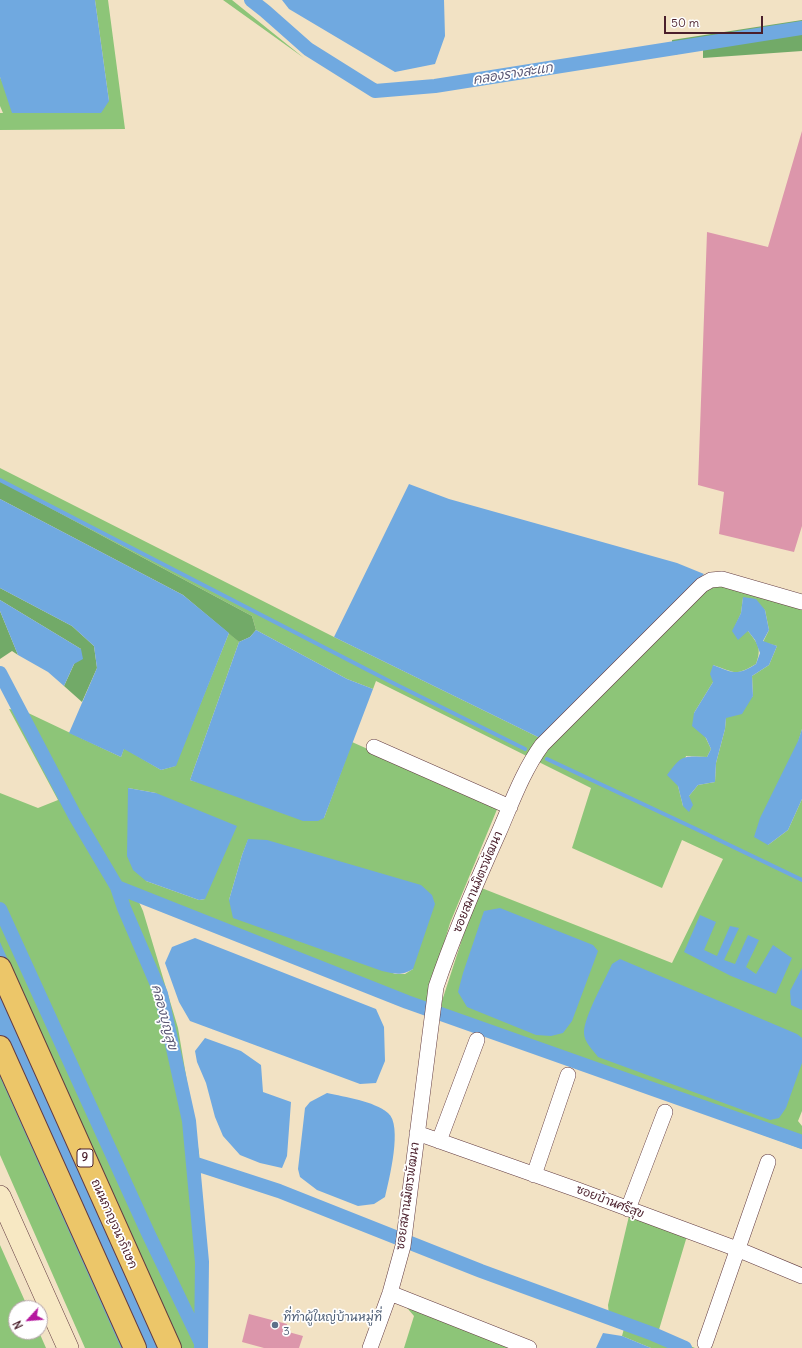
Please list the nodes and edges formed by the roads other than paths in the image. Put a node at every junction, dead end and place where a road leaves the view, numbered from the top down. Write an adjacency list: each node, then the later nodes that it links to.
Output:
1 (802, 602): 3 (street, ซอยสมานมิตรพัฒนา)
2 (374, 747): 3 (street)
3 (510, 807): 9 (street, ซอยสมานมิตรพัฒนา)
4 (0, 968): 21 (highway, ถนนกาญจนาภิเษก / 9)
5 (477, 1040): 10 (street)
6 (0, 1047): 20 (highway)
7 (568, 1075): 12 (street)
8 (665, 1112): 14 (street)
9 (417, 1133): 10 (street, ซอยบ้านศรีสุข); 17 (street, ซอยสมานมิตรพัฒนา)
10 (439, 1141): 12 (street, ซอยบ้านศรีสุข)
11 (768, 1162): 15 (street)
12 (534, 1175): 14 (street, ซอยบ้านศรีสุข)
13 (0, 1196): 19 (main road)
14 (628, 1209): 15 (street, ซอยบ้านศรีสุข)
15 (737, 1249): 16 (street, ซอยบ้านศรีสุข); 18 (street)
16 (802, 1276)
17 (390, 1292): 22 (street, ซอยสมานมิตรพัฒนา); 23 (street)
18 (705, 1343)
19 (68, 1348)
20 (135, 1348)
21 (170, 1348)
22 (370, 1348)
23 (529, 1348)

